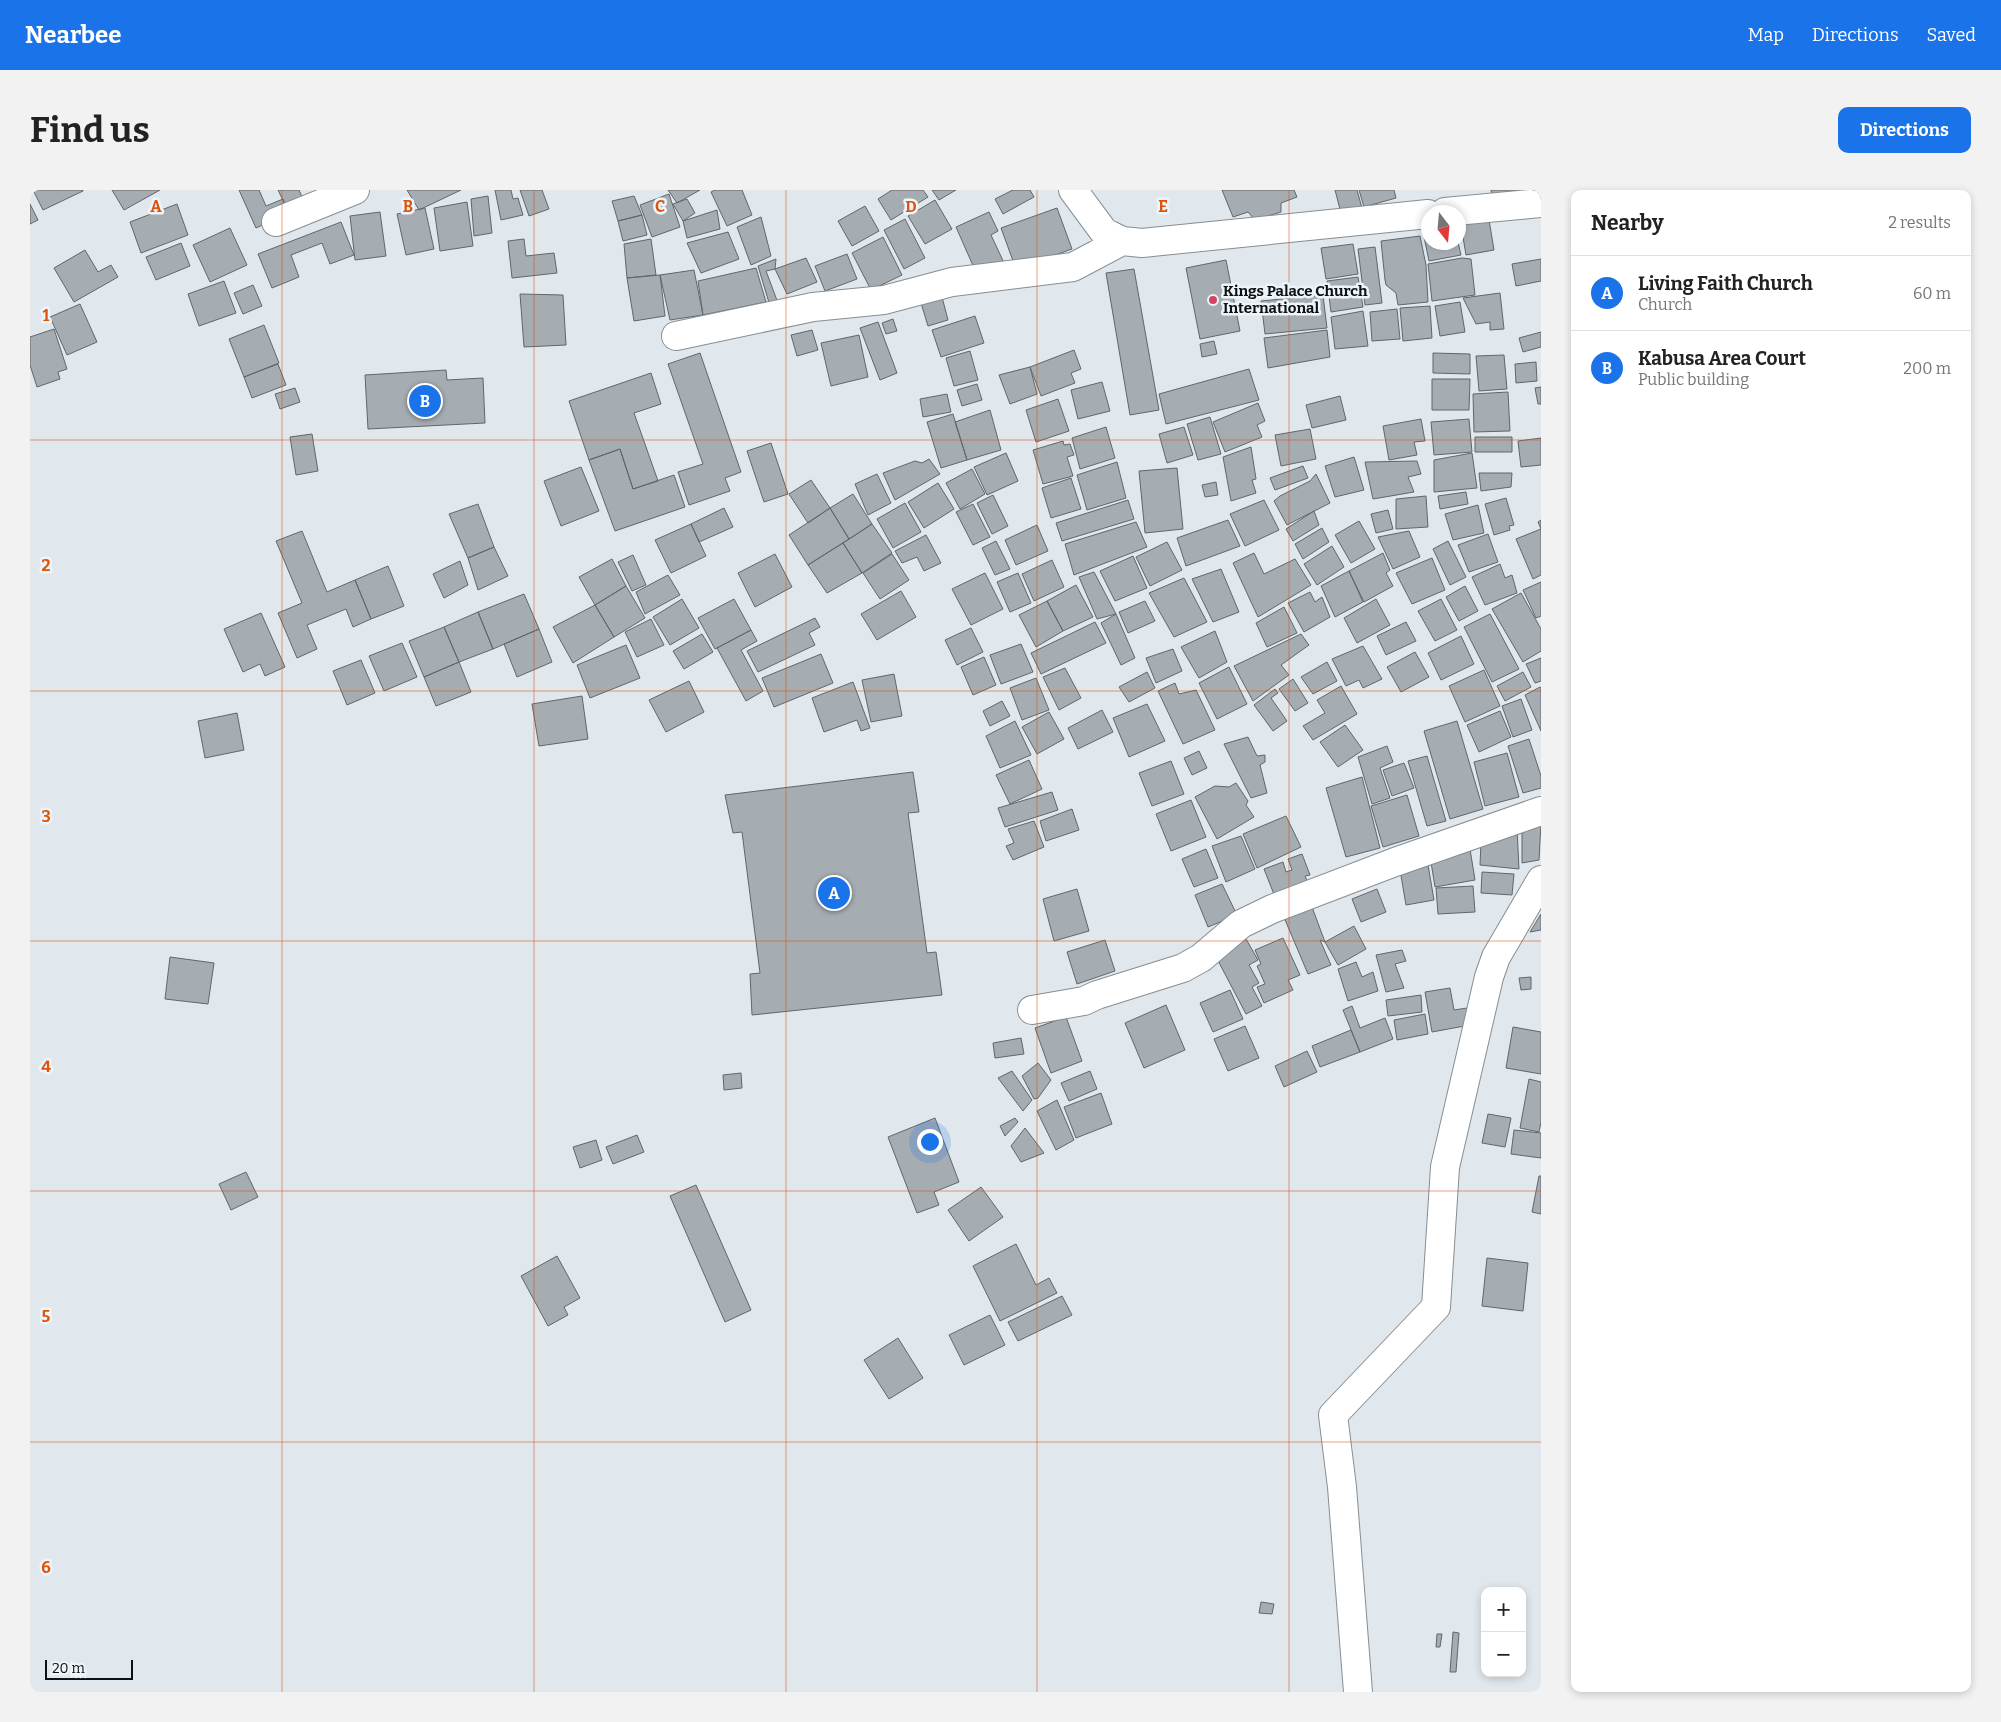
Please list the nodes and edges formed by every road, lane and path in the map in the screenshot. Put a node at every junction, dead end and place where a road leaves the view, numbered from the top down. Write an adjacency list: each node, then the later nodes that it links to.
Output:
1 (356, 190): 6 (street)
2 (1073, 190): 7 (street)
3 (1541, 203): 4 (street)
4 (1466, 210)
5 (1421, 215): 7 (street)
6 (276, 222)
7 (1122, 241): 8 (street)
8 (676, 336)
9 (1541, 811): 11 (street)
10 (1541, 880): 12 (street)
11 (1032, 1010)
12 (1358, 1692)

